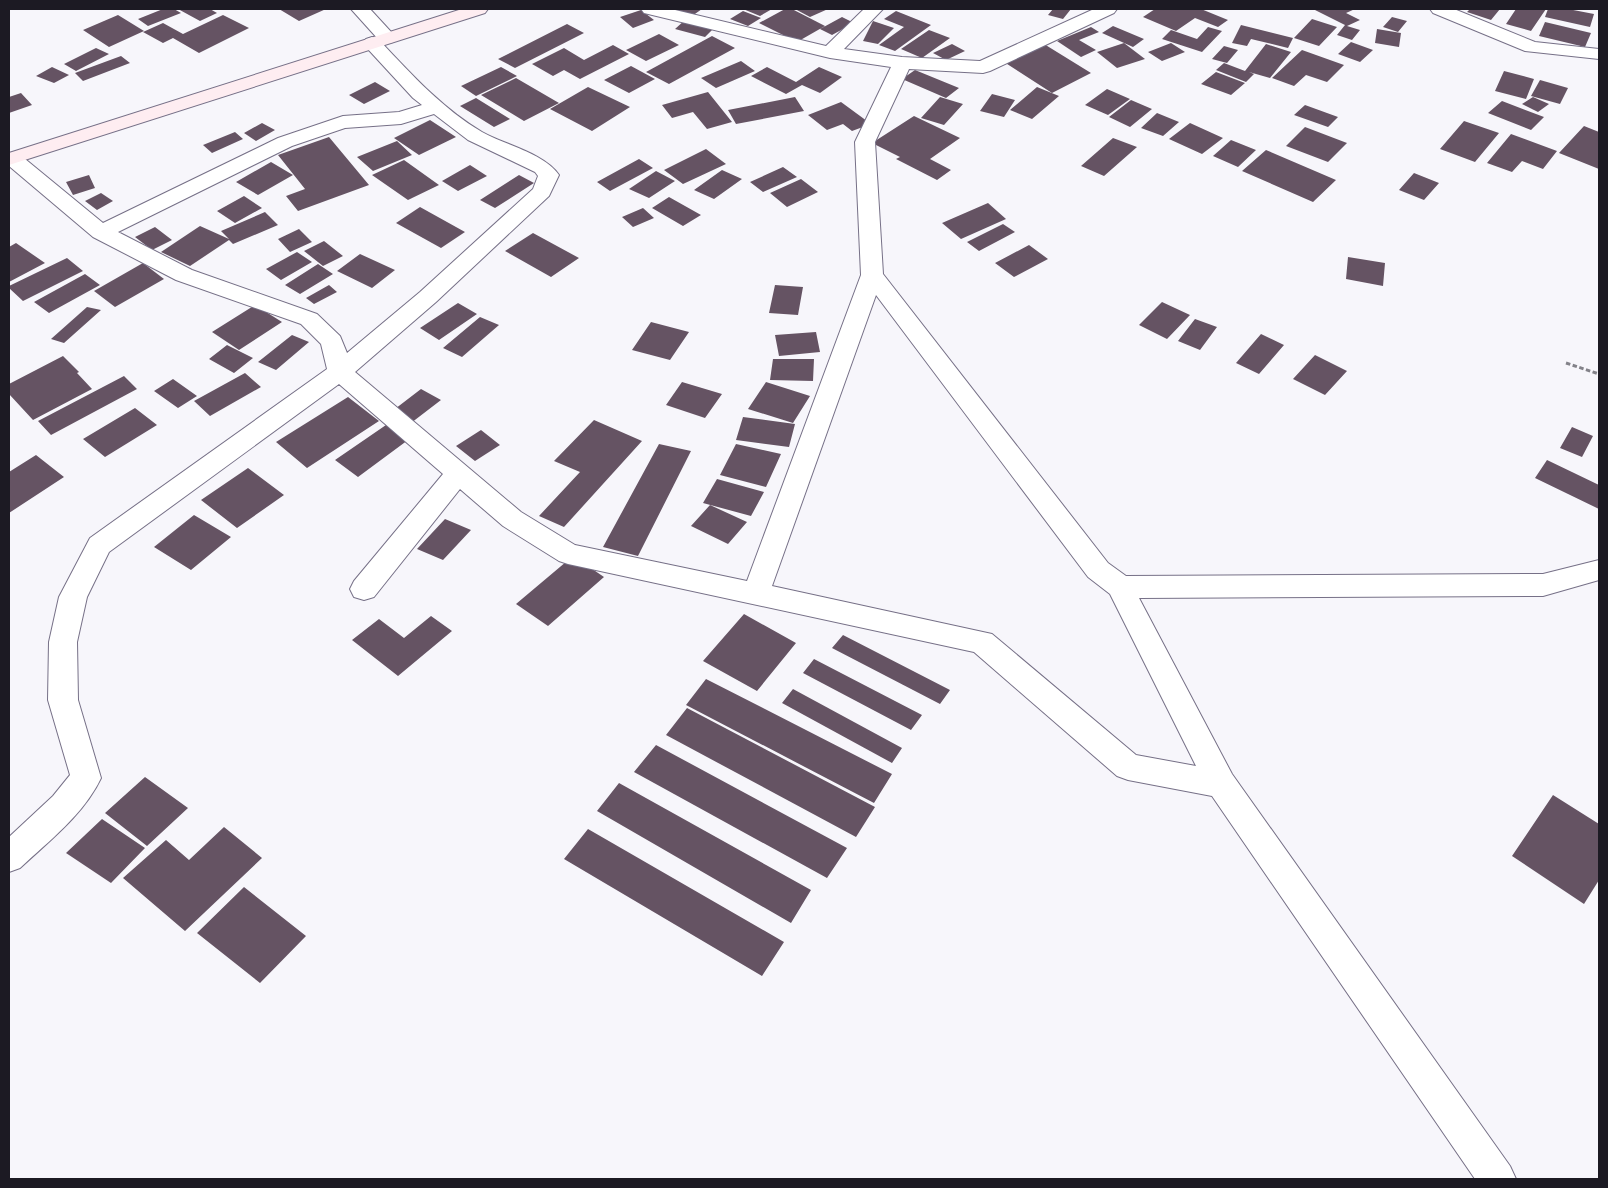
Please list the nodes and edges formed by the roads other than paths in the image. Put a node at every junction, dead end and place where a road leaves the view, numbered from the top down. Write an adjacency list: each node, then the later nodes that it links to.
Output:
1 (360, 9): 7 (street)
2 (478, 9): 7 (main road)
3 (650, 9): 8 (street)
4 (874, 9): 8 (street)
5 (1108, 9): 10 (street)
6 (1439, 9): 9 (street)
7 (379, 41): 11 (street); 12 (main road)
8 (830, 52): 10 (street)
9 (1599, 54)
10 (902, 63): 14 (street)
11 (437, 107): 13 (street); 15 (street)
12 (11, 159): 13 (street)
13 (101, 232): 15 (street)
14 (872, 275): 18 (street); 20 (street)
15 (340, 372): 16 (street); 22 (street)
16 (458, 473): 19 (street); 20 (street)
17 (1599, 570): 18 (street)
18 (1120, 587): 21 (street)
19 (364, 589)
20 (756, 593): 21 (street)
21 (1221, 784): 23 (street)
22 (9, 858)
23 (1497, 1179)

